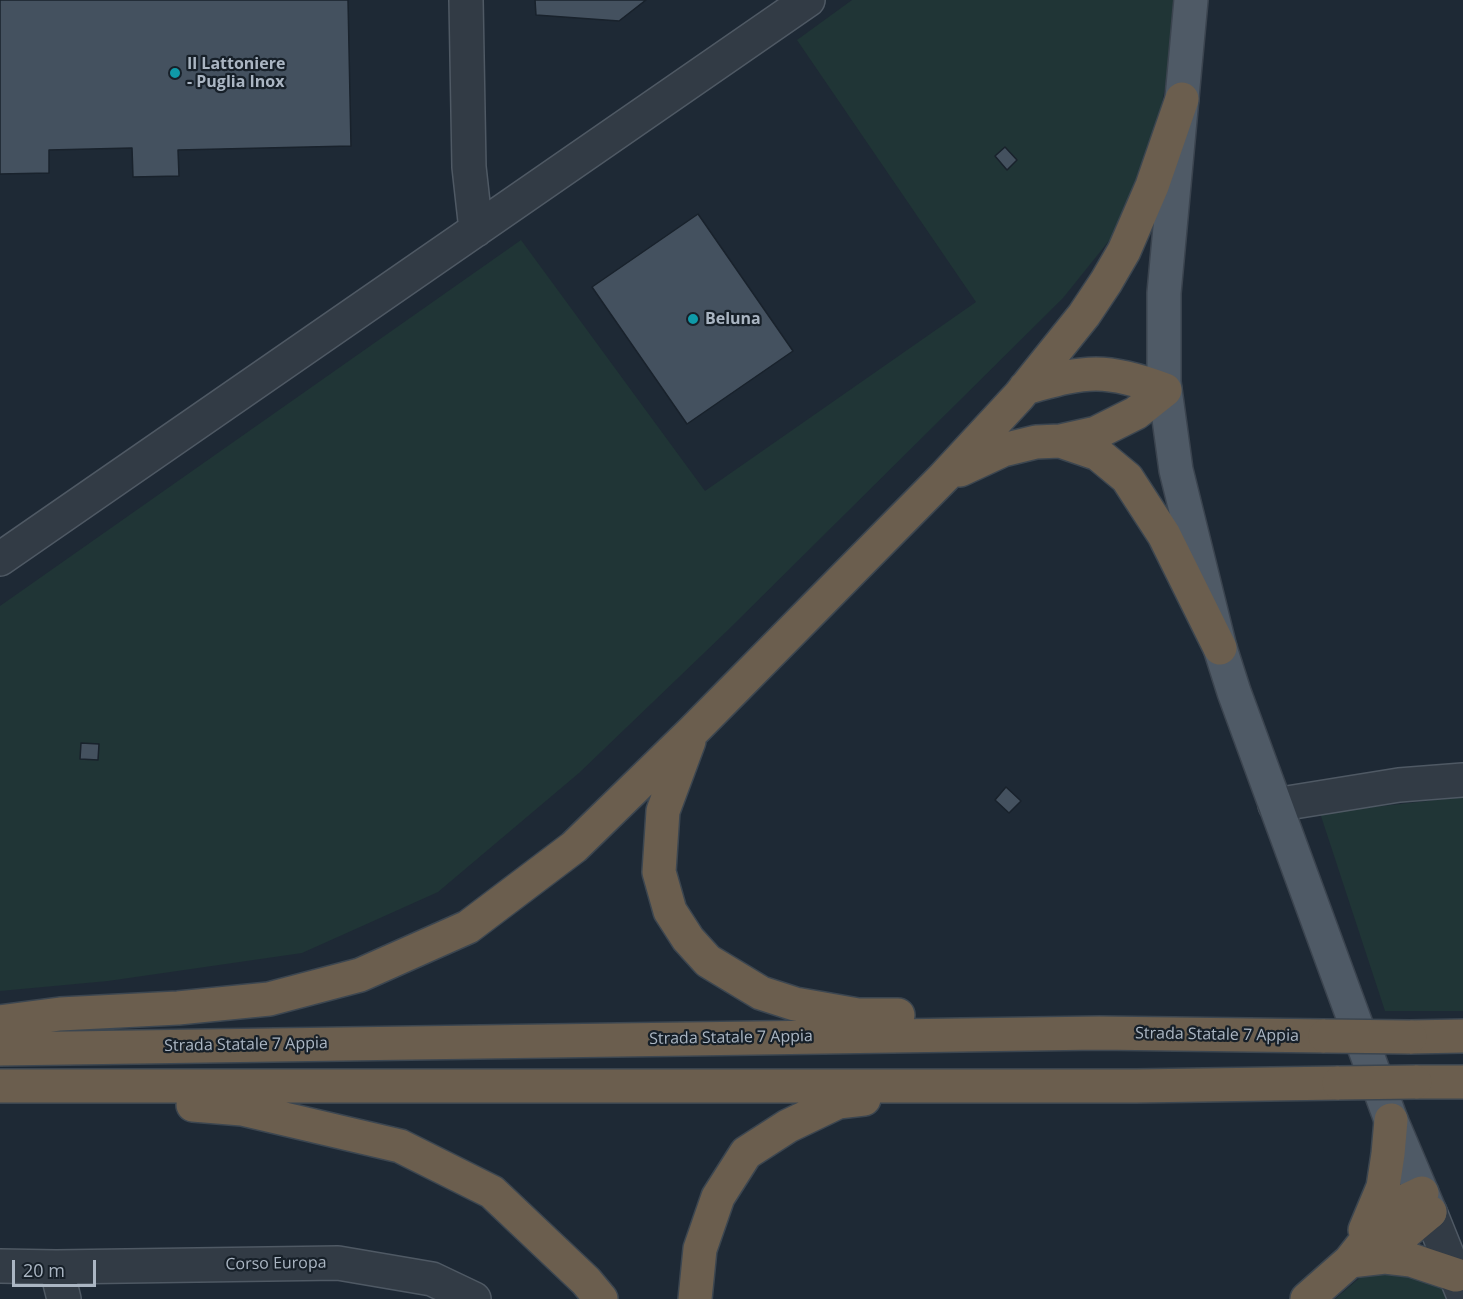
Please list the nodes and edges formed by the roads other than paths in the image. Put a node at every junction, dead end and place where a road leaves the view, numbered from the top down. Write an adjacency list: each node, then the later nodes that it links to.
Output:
1 (466, 0): 5 (street)
2 (808, 0): 5 (street)
3 (1191, 0): 4 (main road)
4 (1182, 99): 6 (highway); 7 (main road)
5 (476, 230): 10 (street)
6 (1025, 388): 7 (highway); 9 (highway)
7 (1165, 390): 8 (highway); 11 (main road)
8 (1060, 441): 9 (highway); 11 (highway)
9 (944, 477): 12 (highway)
10 (0, 559)
11 (1220, 648): 14 (main road)
12 (692, 732): 15 (highway); 16 (highway)
13 (1463, 780): 14 (street)
14 (1275, 805): 22 (main road)
15 (0, 1022)
16 (1098, 1033): 17 (highway, Strada Statale 7 Appia, bridge); 18 (highway, Strada Statale 7 Appia)
17 (1463, 1036)
18 (0, 1049)
19 (1463, 1082): 20 (highway, bridge)
20 (1136, 1086): 21 (highway); 31 (highway)
21 (0, 1088): 30 (highway)
22 (1391, 1120): 23 (main road); 24 (highway)
23 (1426, 1202): 24 (highway); 27 (street)
24 (1350, 1261): 27 (highway); 32 (highway)
25 (0, 1266): 26 (street, Corso Europa)
26 (56, 1267): 28 (street); 29 (street, Corso Europa)
27 (1460, 1285)
28 (64, 1299)
29 (474, 1299)
30 (601, 1299)
31 (694, 1299)
32 (1307, 1299)

